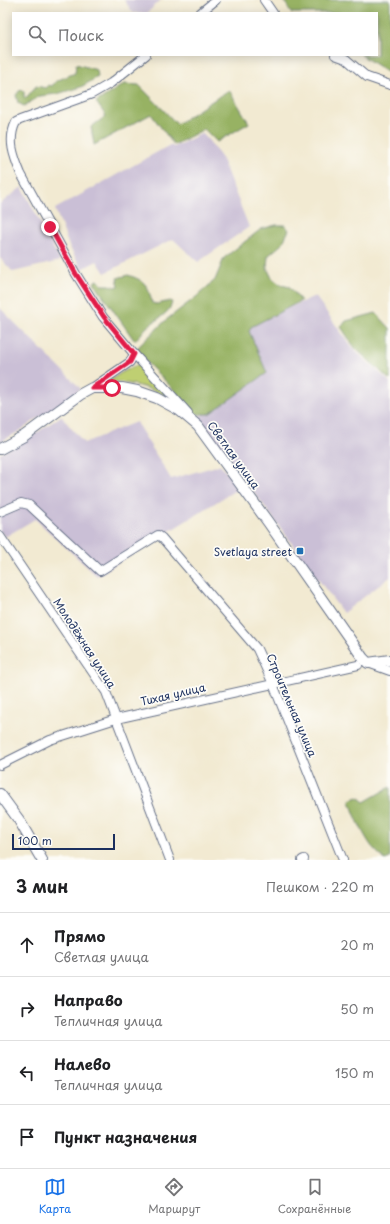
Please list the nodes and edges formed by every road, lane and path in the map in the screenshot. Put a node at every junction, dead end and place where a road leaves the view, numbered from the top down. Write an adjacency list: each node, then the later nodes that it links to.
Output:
1 (216, 0): 3 (street)
2 (264, 0): 4 (street)
3 (201, 12)
4 (272, 12)
5 (145, 56): 8 (street)
6 (338, 56): 7 (street)
7 (390, 85)
8 (134, 354): 9 (street); 10 (street)
9 (92, 388): 10 (street, Светлая улица); 11 (street)
10 (198, 426): 15 (street, Светлая улица)
11 (0, 449)
12 (0, 512): 17 (street, Строительная улица)
13 (0, 536): 18 (street, Молодёжная улица)
14 (390, 660): 15 (street)
15 (363, 664): 16 (street, Светлая улица); 17 (street, Тихая улица)
16 (390, 671)
17 (273, 684): 18 (street, Тихая улица); 23 (street, Строительная улица)
18 (116, 718): 19 (street, Тихая улица); 22 (street, Молодёжная улица)
19 (0, 765)
20 (0, 794): 21 (street)
21 (42, 860)
22 (170, 860)
23 (343, 860)

